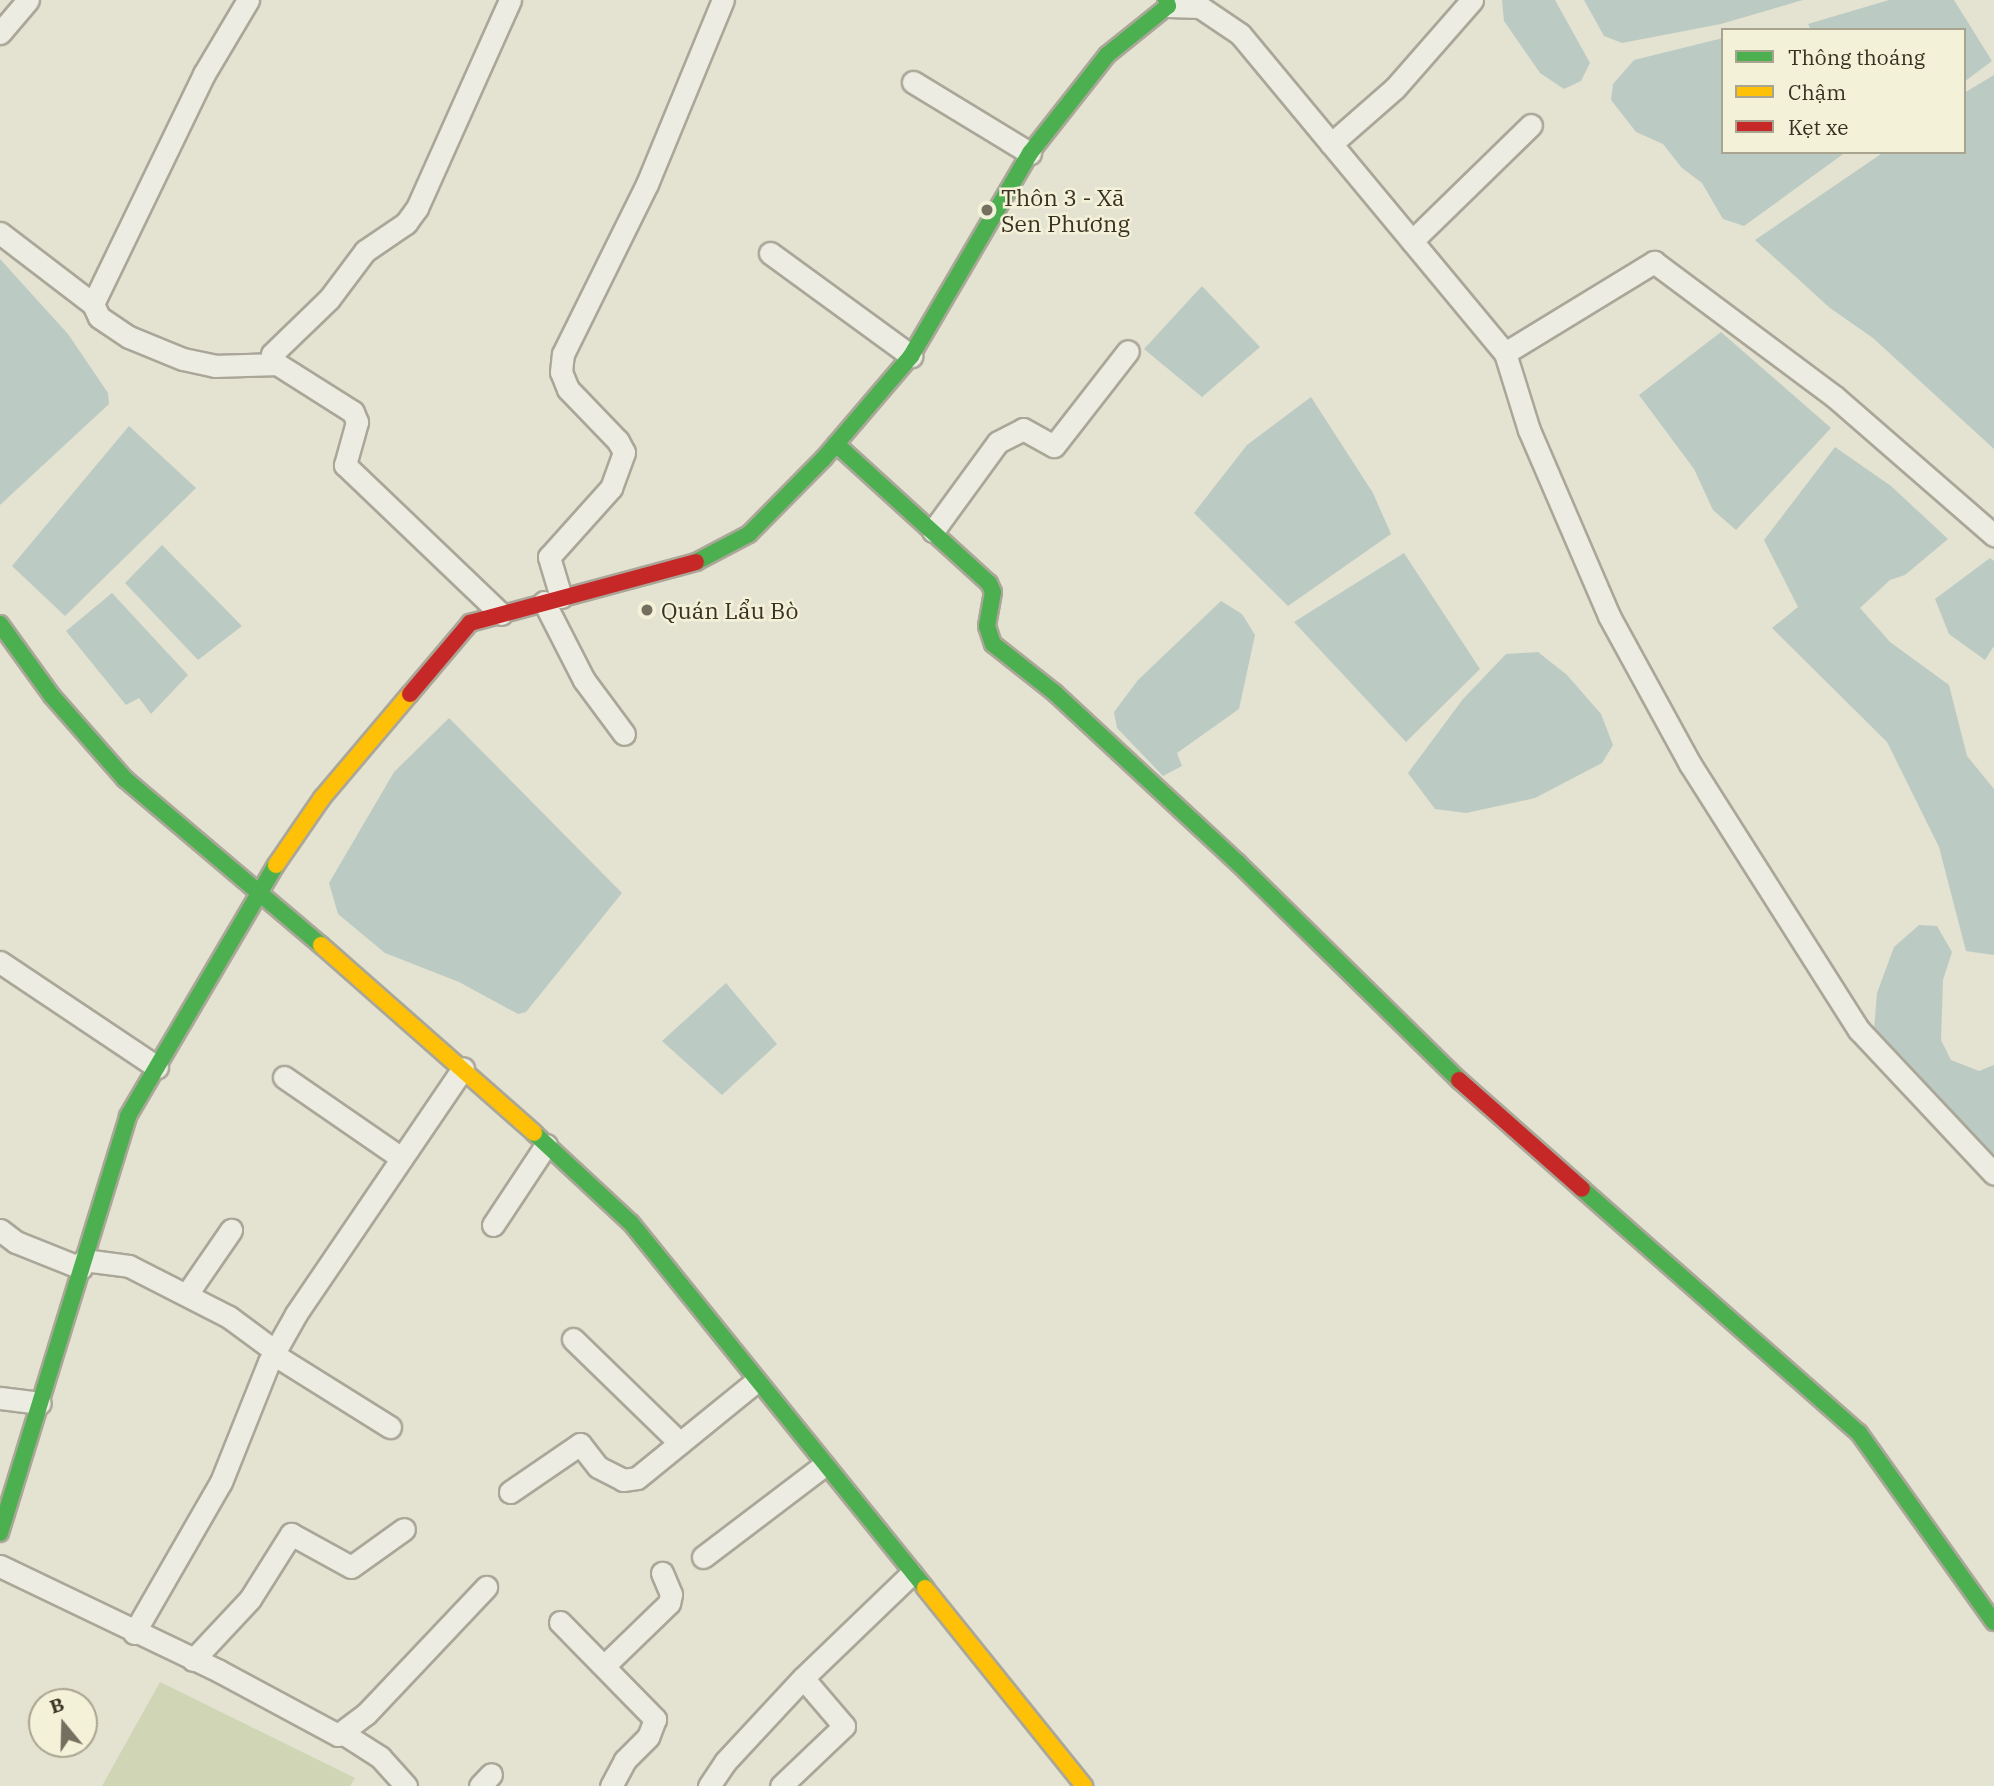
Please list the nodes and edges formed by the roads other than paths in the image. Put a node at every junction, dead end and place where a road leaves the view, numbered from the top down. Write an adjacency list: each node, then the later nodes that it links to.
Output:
1 (28, 0): 7 (street)
2 (248, 0): 15 (street)
3 (510, 0): 19 (street)
4 (723, 0): 23 (street)
5 (1472, 0): 10 (street)
6 (1161, 4): 10 (street); 11 (street)
7 (0, 33)
8 (913, 82): 11 (street)
9 (1531, 125): 13 (street)
10 (1331, 144): 13 (street)
11 (1031, 153): 18 (street)
12 (0, 233): 15 (street)
13 (1412, 241): 17 (street)
14 (770, 253): 18 (street)
15 (93, 304): 19 (street)
16 (1128, 351): 21 (street)
17 (1504, 353): 22 (street); 34 (street)
18 (911, 356): 20 (street)
19 (277, 365): 24 (street)
20 (836, 444): 21 (street); 23 (street)
21 (933, 531): 57 (street)
22 (1994, 536)
23 (553, 599): 24 (street); 26 (street)
24 (501, 614): 27 (street)
25 (0, 624): 27 (street)
26 (624, 734)
27 (258, 892): 29 (street); 30 (street)
28 (0, 962): 29 (street)
29 (157, 1067): 38 (street)
30 (463, 1068): 32 (street); 33 (street)
31 (284, 1077): 33 (street)
32 (546, 1144): 35 (street); 42 (street)
33 (400, 1157): 41 (street)
34 (1994, 1174)
35 (493, 1225)
36 (0, 1230): 38 (street)
37 (231, 1230): 39 (street)
38 (83, 1264): 39 (street); 44 (street)
39 (187, 1294): 41 (street)
40 (573, 1339): 46 (street)
41 (274, 1352): 45 (street); 58 (street)
42 (755, 1382): 46 (street); 47 (street)
43 (0, 1398): 44 (street)
44 (40, 1403): 50 (street)
45 (390, 1427)
46 (680, 1443): 48 (street)
47 (822, 1465): 51 (street); 54 (street)
48 (510, 1492)
49 (404, 1529): 59 (street)
50 (0, 1533)
51 (703, 1558)
52 (0, 1566): 58 (street)
53 (662, 1573): 60 (street)
54 (911, 1574): 61 (street); 63 (street)
55 (486, 1587): 62 (street)
56 (561, 1622): 60 (street)
57 (1994, 1622)
58 (134, 1633): 59 (street)
59 (193, 1660): 62 (street)
60 (604, 1666): 65 (street)
61 (803, 1678): 66 (street); 67 (street)
62 (344, 1734): 64 (street)
63 (1082, 1785)
64 (406, 1786)
65 (611, 1786)
66 (709, 1786)
67 (781, 1786)

